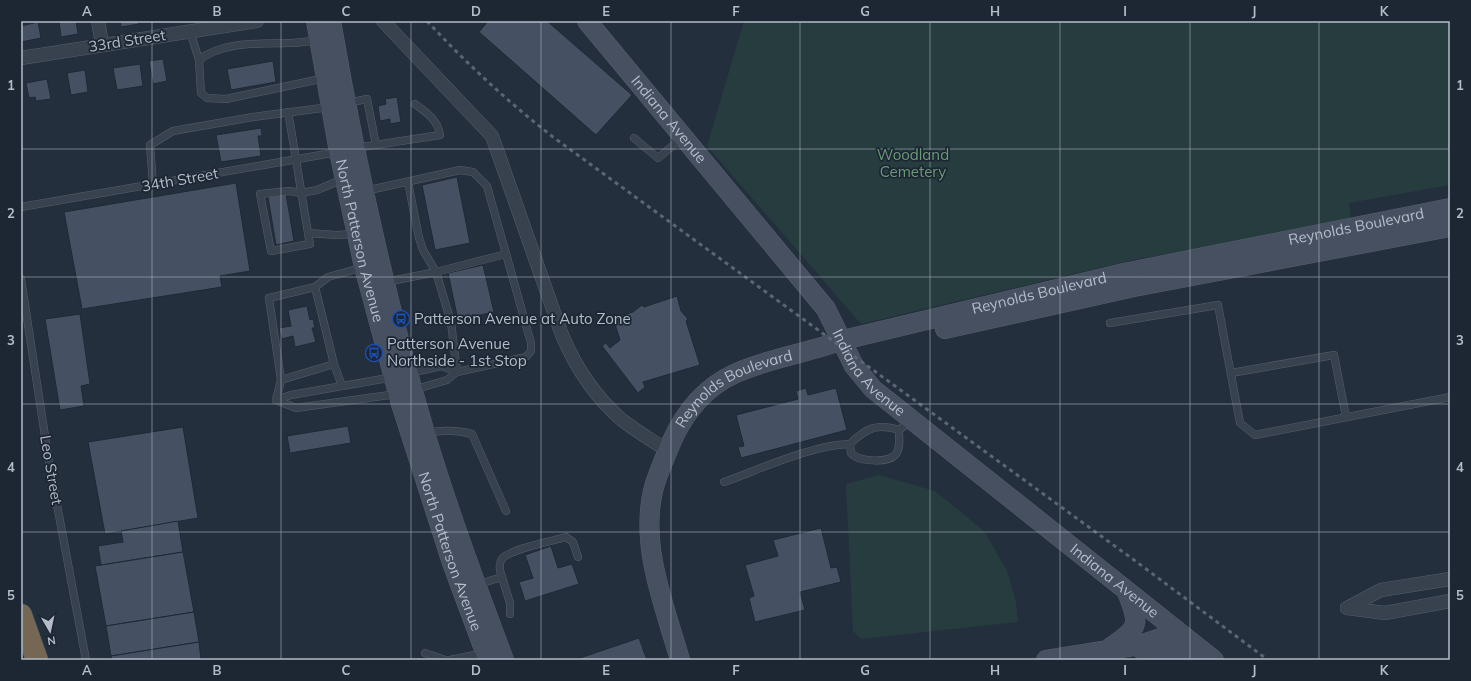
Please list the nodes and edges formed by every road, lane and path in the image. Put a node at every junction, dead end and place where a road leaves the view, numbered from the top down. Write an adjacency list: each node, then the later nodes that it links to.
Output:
1 (98, 21): 9 (street)
2 (257, 21): 7 (street, 33rd Street)
3 (316, 21): 8 (main road, North Patterson Avenue)
4 (331, 21): 14 (main road, North Patterson Avenue)
5 (383, 21): 50 (street)
6 (587, 21): 16 (main road, Indiana Avenue)
7 (190, 31): 9 (street, 33rd Street); 11 (lane)
8 (319, 40): 11 (lane); 12 (main road, North Patterson Avenue)
9 (102, 44): 10 (street, 33rd Street)
10 (21, 58)
11 (199, 60): 12 (lane)
12 (325, 78): 14 (main road, North Patterson Avenue)
13 (415, 104): 18 (lane, 34th Street)
14 (338, 105): 15 (lane); 18 (lane); 19 (main road, North Patterson Avenue)
15 (288, 112): 20 (lane); 22 (lane)
16 (684, 137): 17 (lane); 37 (main road, Indiana Avenue)
17 (634, 138)
18 (376, 144): 19 (lane, 34th Street)
19 (346, 150): 20 (lane, 34th Street); 23 (main road, North Patterson Avenue)
20 (295, 160): 22 (lane, 34th Street); 24 (lane)
21 (408, 182): 23 (lane); 30 (lane); 32 (lane)
22 (153, 185): 25 (lane, 34th Street)
23 (352, 188): 24 (lane); 29 (main road, North Patterson Avenue); 34 (main road, North Patterson Avenue)
24 (301, 193): 28 (lane); 28 (lane)
25 (21, 207)
26 (1450, 208): 37 (main road, Reynolds Boulevard)
27 (1450, 227): 37 (main road, Reynolds Boulevard)
28 (308, 233): 29 (lane)
29 (357, 233): 31 (main road, North Patterson Avenue)
30 (506, 254): 32 (lane); 39 (lane)
31 (364, 267): 34 (main road, North Patterson Avenue); 35 (lane)
32 (436, 272): 34 (lane); 39 (lane)
33 (21, 279): 66 (lane, Leo Street)
34 (376, 284): 42 (main road, North Patterson Avenue)
35 (315, 287): 38 (lane); 41 (lane)
36 (1110, 323): 40 (lane)
37 (846, 346): 47 (main road, Indiana Avenue); 50 (main road, Reynolds Boulevard)
38 (334, 364): 41 (lane); 43 (lane)
39 (457, 372): 42 (lane); 42 (lane)
40 (1231, 373): 46 (lane); 46 (lane)
41 (281, 380): 45 (lane)
42 (403, 384): 43 (lane); 45 (lane); 48 (main road, North Patterson Avenue)
43 (342, 386): 45 (lane)
44 (1450, 398): 46 (lane)
45 (276, 400)
46 (1346, 417)
47 (906, 425): 49 (lane); 49 (lane); 57 (main road, Indiana Avenue)
48 (419, 436): 52 (lane); 56 (main road, North Patterson Avenue); 64 (main road, North Patterson Avenue)
49 (850, 444): 51 (lane)
50 (668, 451): 69 (main road, Reynolds Boulevard)
51 (724, 482)
52 (506, 511)
53 (578, 557): 54 (lane)
54 (502, 577): 56 (lane); 60 (lane)
55 (1450, 579): 58 (street)
56 (476, 585): 64 (main road, North Patterson Avenue)
57 (1127, 592): 61 (main road, Indiana Avenue); 62 (main road)
58 (1450, 601)
59 (21, 614): 65 (highway)
60 (510, 614)
61 (1178, 632): 62 (main road); 72 (main road, Indiana Avenue)
62 (1114, 649): 70 (main road); 71 (main road)
63 (426, 656): 67 (lane)
64 (496, 658): 68 (lane)
65 (37, 660)
66 (86, 660)
67 (445, 660)
68 (450, 660)
69 (680, 660)
70 (1046, 660)
71 (1201, 660)
72 (1214, 660)

